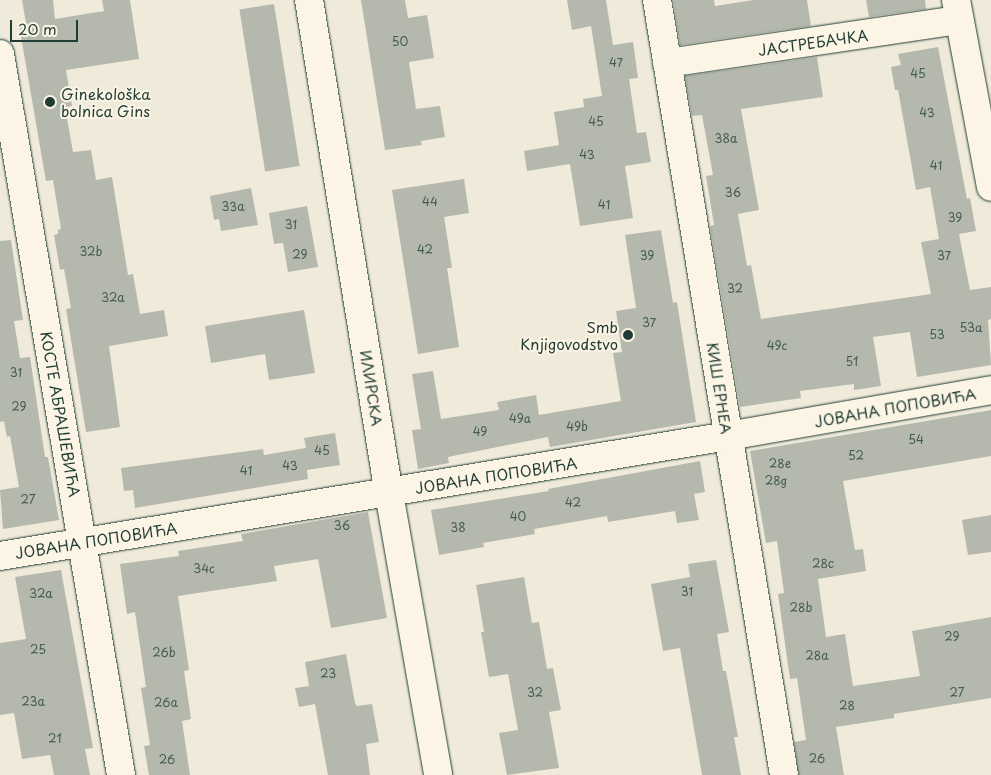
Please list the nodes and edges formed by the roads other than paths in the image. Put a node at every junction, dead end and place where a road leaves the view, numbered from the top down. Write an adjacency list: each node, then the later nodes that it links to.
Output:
1 (309, 0): 9 (street, ИЛИРСКА)
2 (657, 0): 5 (street, КИШ ЕРНЕА)
3 (958, 10): 5 (street, ЈАСТРЕБАЧКА); 6 (street, ЈАСТРЕБАЧКА)
4 (0, 54): 10 (street, КОСТЕ АБРАШЕВИЋА)
5 (667, 63): 8 (street, КИШ ЕРНЕА)
6 (991, 187)
7 (991, 390): 8 (street, ЈОВАНА ПОПОВИЋА)
8 (728, 436): 9 (street, ЈОВАНА ПОПОВИЋА); 14 (street, КИШ ЕРНЕА)
9 (389, 493): 10 (street, ЈОВАНА ПОПОВИЋА); 13 (street, ИЛИРСКА)
10 (82, 543): 11 (street, ЈОВАНА ПОПОВИЋА); 12 (street, КОСТЕ АБРАШЕВИЋА)
11 (0, 556)
12 (121, 775)
13 (438, 775)
14 (784, 775)

